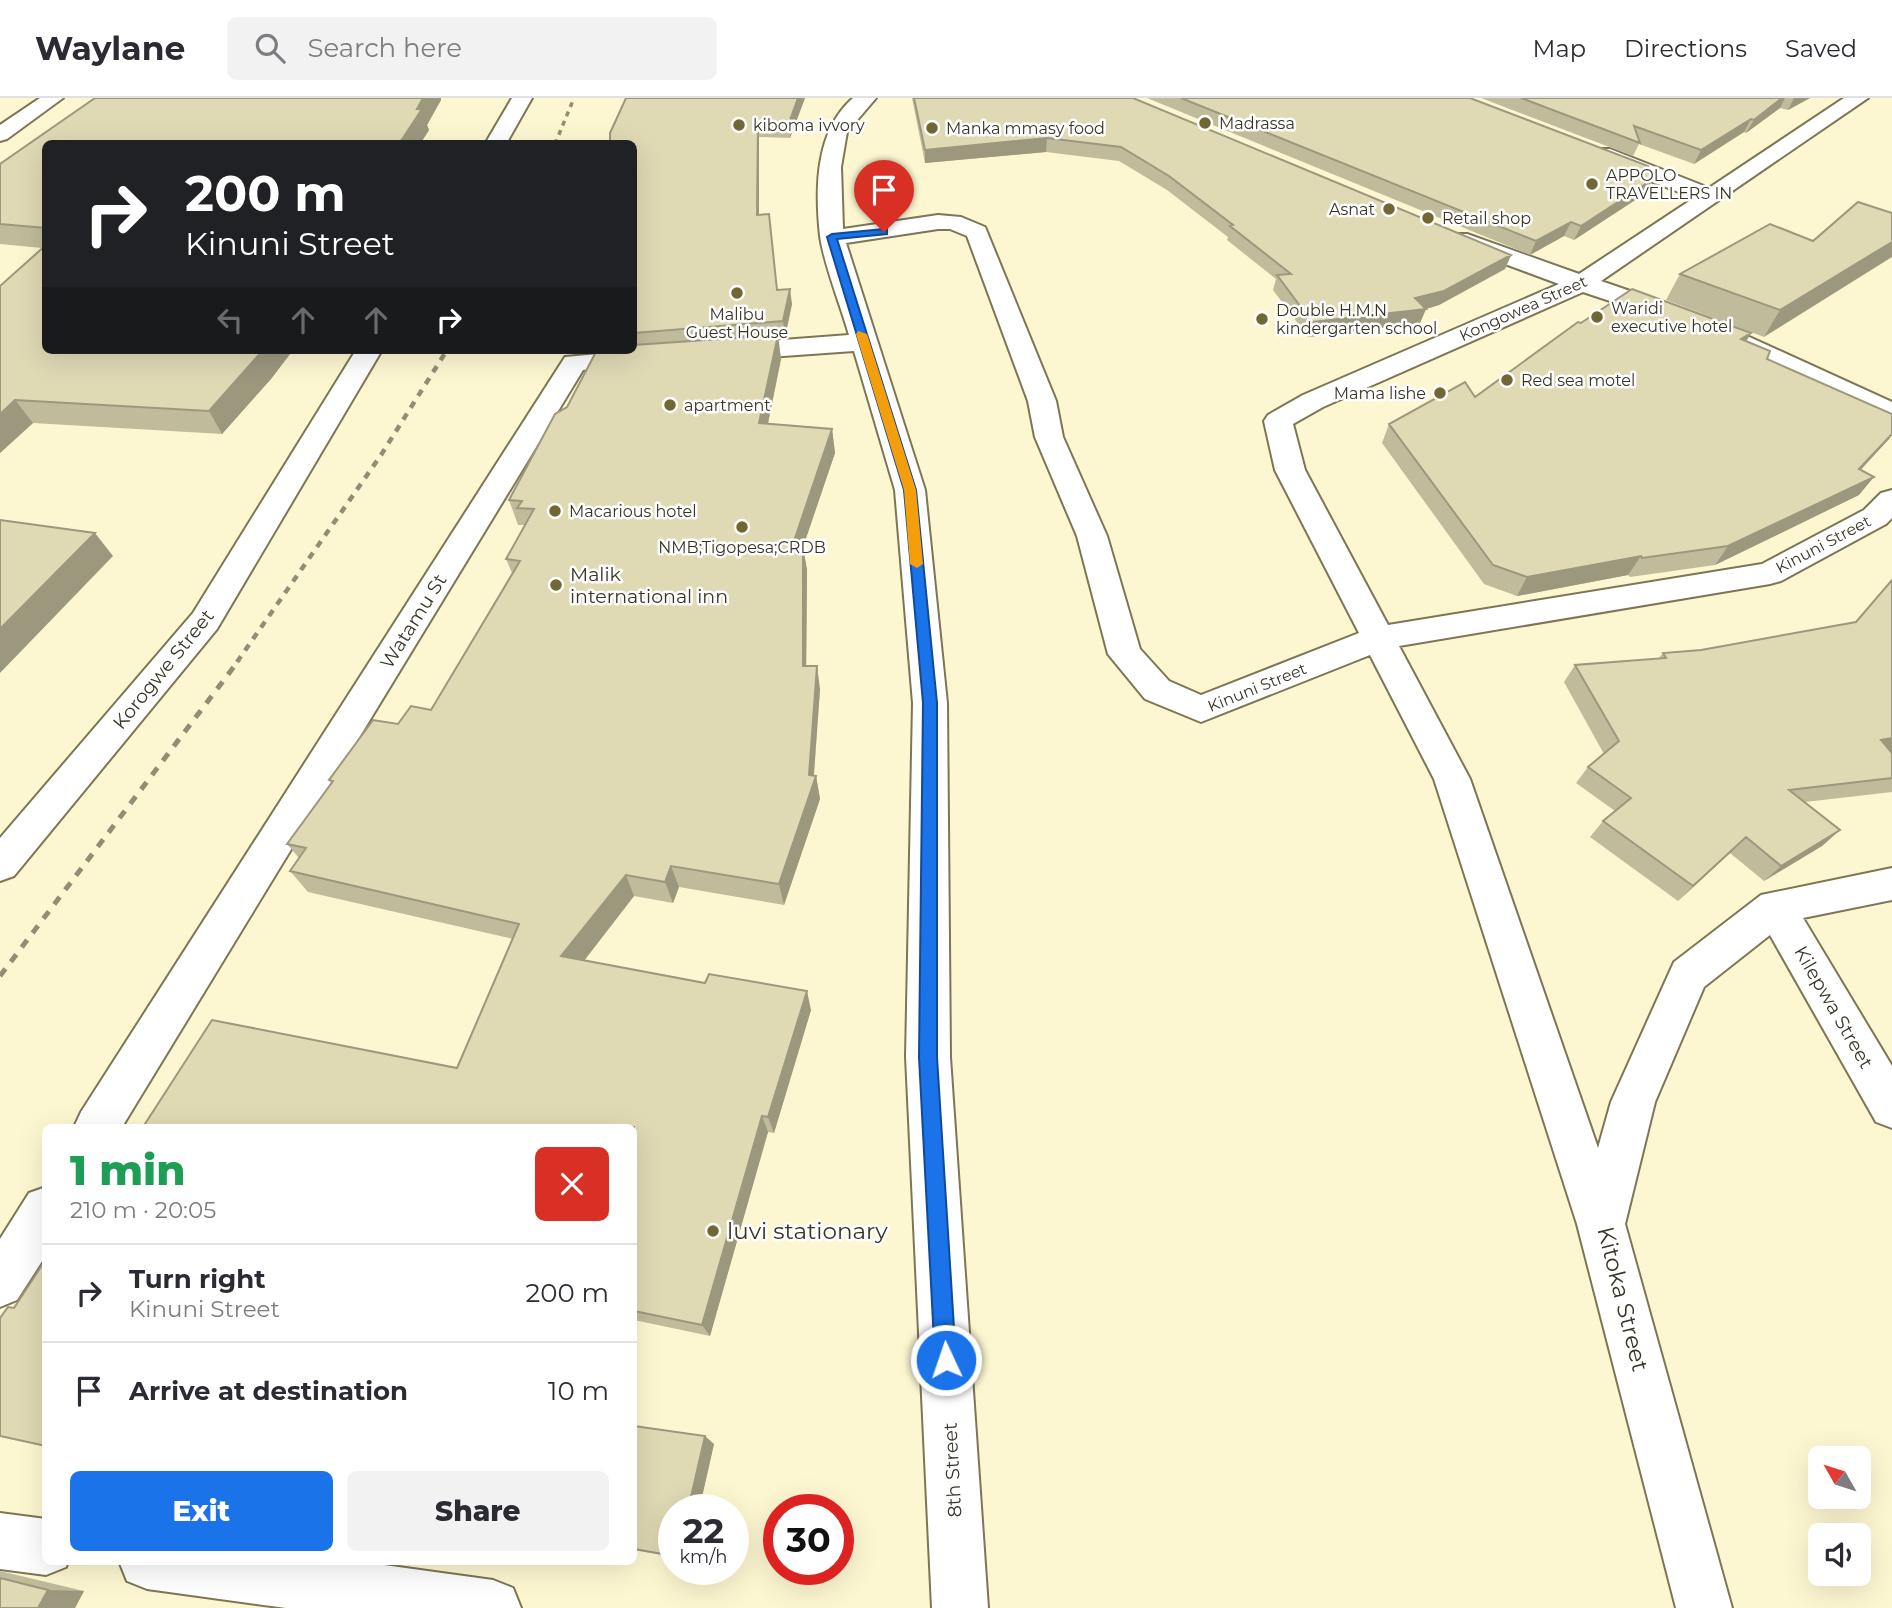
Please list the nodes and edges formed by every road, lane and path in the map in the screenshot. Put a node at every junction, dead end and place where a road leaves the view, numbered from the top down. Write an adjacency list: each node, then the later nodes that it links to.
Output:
1 (53, 98): 5 (street)
2 (522, 98): 6 (street)
3 (866, 98): 10 (street, 8th Street)
4 (1858, 98): 8 (street, Kongowea Street)
5 (0, 135)
6 (497, 140)
7 (1583, 147): 8 (street)
8 (1709, 196): 11 (street, Kongowea Street)
9 (1443, 232): 11 (street)
10 (832, 237): 12 (street, 8th Street); 16 (street, Kinuni Street)
11 (1584, 282): 14 (street); 16 (street, Kongowea Street)
12 (864, 342): 21 (street, Watamu St); 29 (street, 8th Street)
13 (367, 354): 17 (street, Korogwe Street)
14 (1892, 412)
15 (1892, 500): 16 (street, Kinuni Street)
16 (1379, 638): 23 (street)
17 (0, 866)
18 (1892, 884): 19 (street, Kitoka Street)
19 (1775, 906): 20 (street, Kilepwa Street); 23 (street, Kitoka Street)
20 (1892, 1107)
21 (99, 1124)
22 (42, 1216): 24 (street)
23 (1601, 1224): 30 (street, Kitoka Street)
24 (0, 1283)
25 (0, 1541): 26 (street)
26 (42, 1546)
27 (176, 1565): 28 (street)
28 (493, 1608)
29 (960, 1608)
30 (1704, 1608)

